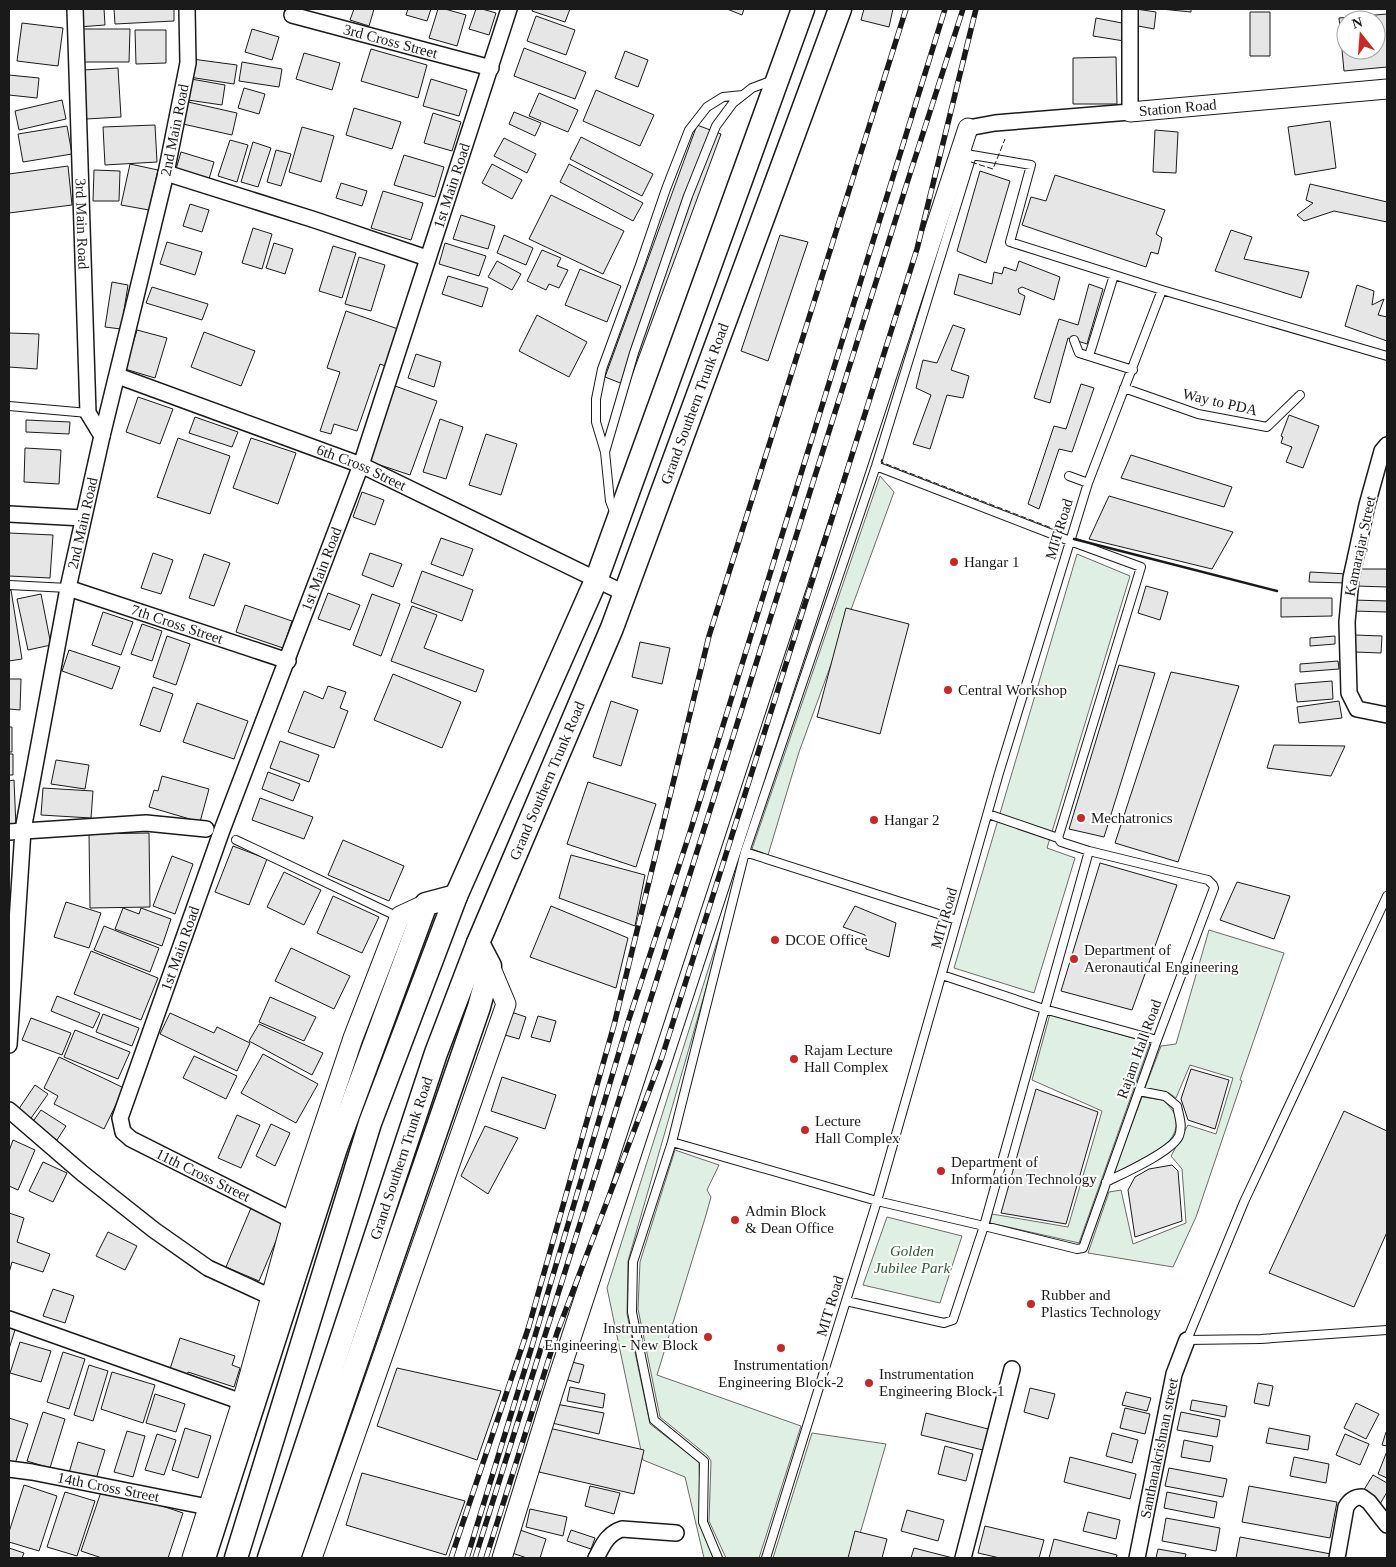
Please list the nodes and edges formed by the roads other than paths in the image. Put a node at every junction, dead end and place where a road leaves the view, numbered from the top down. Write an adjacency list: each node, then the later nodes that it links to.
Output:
1 (75, 9): 27 (street, 3rd Main Road)
2 (187, 9): 15 (street, 2nd Main Road)
3 (509, 9): 8 (street, 1st Main Road)
4 (803, 9): 9 (main road)
5 (840, 9): 42 (main road, Grand Southern Trunk Road)
6 (1130, 9): 12 (street)
7 (292, 15): 8 (street, 3rd Cross Street)
8 (491, 68): 16 (street, 1st Main Road)
9 (778, 79): 11 (lane); 37 (main road)
10 (1387, 89): 12 (street, Station Road)
11 (744, 95): 30 (lane); 30 (lane)
12 (1130, 112): 13 (street, Station Road)
13 (968, 128): 14 (street)
14 (966, 153): 17 (lane); 32 (lane); 88 (street)
15 (166, 173): 16 (street); 23 (street, 2nd Main Road)
16 (427, 258): 31 (street, 1st Main Road)
17 (1114, 275): 18 (lane); 20 (lane)
18 (1162, 290): 21 (lane); 22 (lane, MIT Road)
19 (1074, 340): 20 (lane)
20 (1090, 356): 22 (lane)
21 (1387, 356)
22 (1133, 370): 24 (lane, MIT Road)
23 (118, 376): 28 (street, 2nd Main Road); 31 (street, 6th Cross Street)
24 (1124, 388): 25 (lane, Way to PDA); 34 (lane, MIT Road)
25 (1300, 395)
26 (9, 406): 27 (lane)
27 (88, 414): 28 (street)
28 (102, 436): 36 (street, 2nd Main Road)
29 (1387, 445): 44 (street, Kamarajar Street)
30 (604, 452): 37 (lane)
31 (361, 464): 39 (street, 6th Cross Street); 43 (street, 1st Main Road)
32 (876, 466): 38 (lane); 51 (lane)
33 (1069, 476): 34 (lane)
34 (1088, 483): 38 (lane, MIT Road)
35 (9, 514): 36 (street)
36 (83, 518): 41 (street, 2nd Main Road)
37 (618, 521): 39 (main road)
38 (1070, 541): 45 (lane, MIT Road); 48 (lane)
39 (597, 578): 42 (street, 6th Cross Street); 52 (main road)
40 (9, 585): 41 (lane)
41 (68, 588): 43 (street, 7th Cross Street); 47 (street, 2nd Main Road)
42 (624, 593): 57 (main road, Grand Southern Trunk Road)
43 (288, 661): 65 (street, 1st Main Road)
44 (1387, 715)
45 (988, 814): 48 (lane, Rajam Hall Road); 56 (lane, MIT Road)
46 (206, 829): 47 (street)
47 (16, 831): 62 (street, 2nd Main Road)
48 (1058, 838): 50 (lane, Rajam Hall Road)
49 (236, 840): 55 (lane)
50 (1089, 851): 60 (lane); 61 (lane, Rajam Hall Road)
51 (745, 852): 56 (lane); 66 (lane)
52 (456, 896): 54 (main road); 84 (main road)
53 (1387, 896): 75 (lane)
54 (426, 904): 55 (street); 83 (main road)
55 (400, 916): 69 (street)
56 (957, 920): 59 (lane, MIT Road)
57 (478, 943): 58 (main road); 85 (main road, Grand Southern Trunk Road)
58 (490, 966): 86 (main road); 87 (street)
59 (942, 975): 60 (lane); 68 (lane, MIT Road)
60 (1044, 1010): 61 (lane); 70 (lane)
61 (1157, 1040): 63 (lane, Rajam Hall Road)
62 (9, 1045)
63 (1138, 1091): 67 (lane, Rajam Hall Road); 67 (lane)
64 (9, 1110): 71 (street)
65 (120, 1124): 69 (street, 11th Cross Street)
66 (672, 1142): 68 (lane, Rajam Hall Road); 90 (lane)
67 (1106, 1182): 70 (lane, Rajam Hall Road)
68 (877, 1201): 70 (lane, Rajam Hall Road); 72 (lane, MIT Road)
69 (292, 1220): 71 (street)
70 (984, 1226): 72 (lane)
71 (271, 1297): 77 (street)
72 (846, 1301): 91 (lane, MIT Road)
73 (9, 1319): 77 (street)
74 (1387, 1330): 75 (lane)
75 (1187, 1340): 93 (street, Santhanakrishnan street)
76 (1012, 1369): 92 (street)
77 (242, 1402): 79 (street)
78 (9, 1469): 79 (street, 14th Cross Street)
79 (208, 1507): 82 (street)
80 (1387, 1525): 94 (street)
81 (676, 1533): 89 (street)
82 (192, 1558)
83 (204, 1558)
84 (236, 1558)
85 (269, 1558)
86 (289, 1558)
87 (312, 1558)
88 (502, 1558)
89 (596, 1558)
90 (718, 1558)
91 (766, 1558)
92 (963, 1558)
93 (1137, 1558)
94 (1337, 1558)

